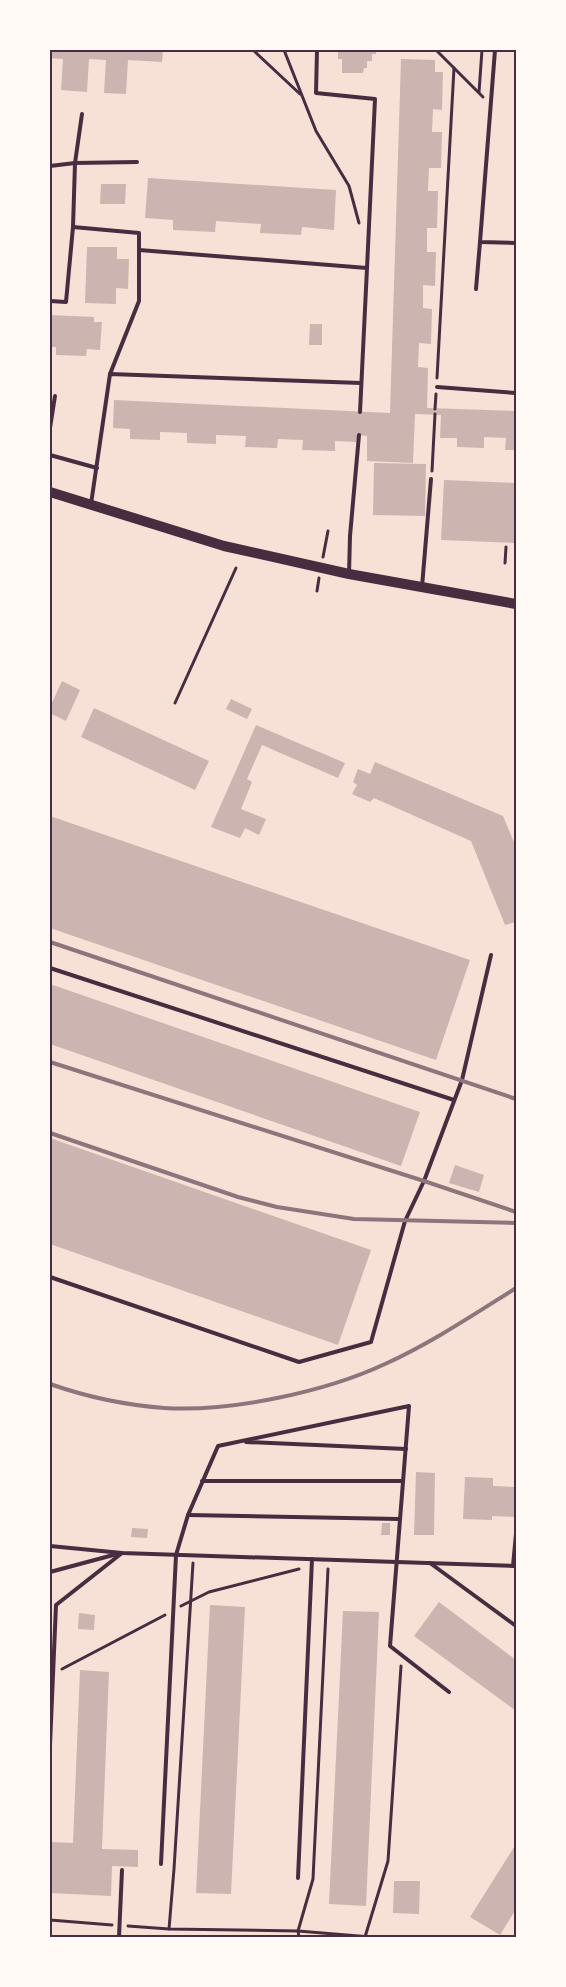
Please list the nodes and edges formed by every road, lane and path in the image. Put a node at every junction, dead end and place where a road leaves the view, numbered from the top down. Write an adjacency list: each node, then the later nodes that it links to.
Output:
1 (253, 50): 9 (path)
2 (284, 50): 9 (path)
3 (317, 50): 20 (lane)
4 (436, 50): 7 (path)
5 (482, 50): 8 (path)
6 (494, 50): 10 (lane)
7 (454, 68): 8 (path); 25 (path)
8 (478, 93): 10 (path)
9 (302, 97): 16 (path)
10 (490, 104): 17 (lane)
11 (82, 114): 13 (lane)
12 (137, 162): 13 (lane)
13 (75, 163): 14 (lane); 15 (lane)
14 (50, 166)
15 (73, 227): 19 (lane); 22 (lane)
16 (360, 227)
17 (480, 242): 18 (lane); 21 (lane)
18 (516, 243)
19 (139, 250): 20 (lane); 23 (lane)
20 (367, 268): 24 (lane)
21 (476, 289)
22 (50, 301)
23 (110, 374): 24 (lane); 34 (lane)
24 (361, 383): 29 (lane)
25 (437, 387): 26 (lane); 28 (path)
26 (516, 393)
27 (55, 396): 31 (lane)
28 (435, 409)
29 (360, 412)
30 (435, 414): 35 (path)
31 (50, 428)
32 (359, 436): 41 (lane)
33 (50, 455): 34 (lane)
34 (97, 468): 37 (lane)
35 (431, 479): 42 (lane)
36 (50, 492): 37 (main road)
37 (91, 505): 41 (main road)
38 (506, 547): 39 (path)
39 (504, 563)
40 (236, 568): 44 (path)
41 (349, 574): 42 (main road)
42 (422, 587): 43 (main road)
43 (516, 604)
44 (175, 703)
45 (491, 955): 47 (lane)
46 (50, 968): 47 (lane)
47 (454, 1100): 48 (lane)
48 (50, 1277)
49 (239, 1441): 50 (lane); 50 (lane); 51 (lane)
50 (406, 1449): 52 (lane)
51 (202, 1481): 52 (lane); 53 (lane)
52 (403, 1481): 54 (lane)
53 (188, 1515): 54 (lane); 58 (lane)
54 (400, 1519): 61 (lane)
55 (516, 1534): 64 (lane)
56 (50, 1546): 57 (lane)
57 (122, 1553): 58 (lane); 65 (lane); 70 (lane)
58 (176, 1555): 59 (lane); 67 (lane)
59 (194, 1555): 60 (lane); 66 (path)
60 (312, 1559): 61 (lane); 63 (lane)
61 (396, 1562): 62 (lane); 69 (lane)
62 (430, 1563): 64 (lane); 68 (lane)
63 (312, 1566): 66 (path); 75 (lane); 79 (path)
64 (515, 1566)
65 (50, 1572)
66 (191, 1601): 67 (path); 78 (path)
67 (174, 1610): 70 (path); 73 (lane)
68 (516, 1626)
69 (401, 1655): 71 (lane); 82 (path)
70 (54, 1673): 72 (lane)
71 (449, 1692)
72 (50, 1745)
73 (161, 1864)
74 (122, 1870): 77 (lane)
75 (298, 1878)
76 (50, 1920): 77 (path)
77 (121, 1926): 78 (path); 80 (lane)
78 (169, 1929): 79 (path)
79 (298, 1931): 81 (path); 82 (path)
80 (120, 1937)
81 (298, 1937)
82 (366, 1937): 83 (path)
83 (371, 1937)

